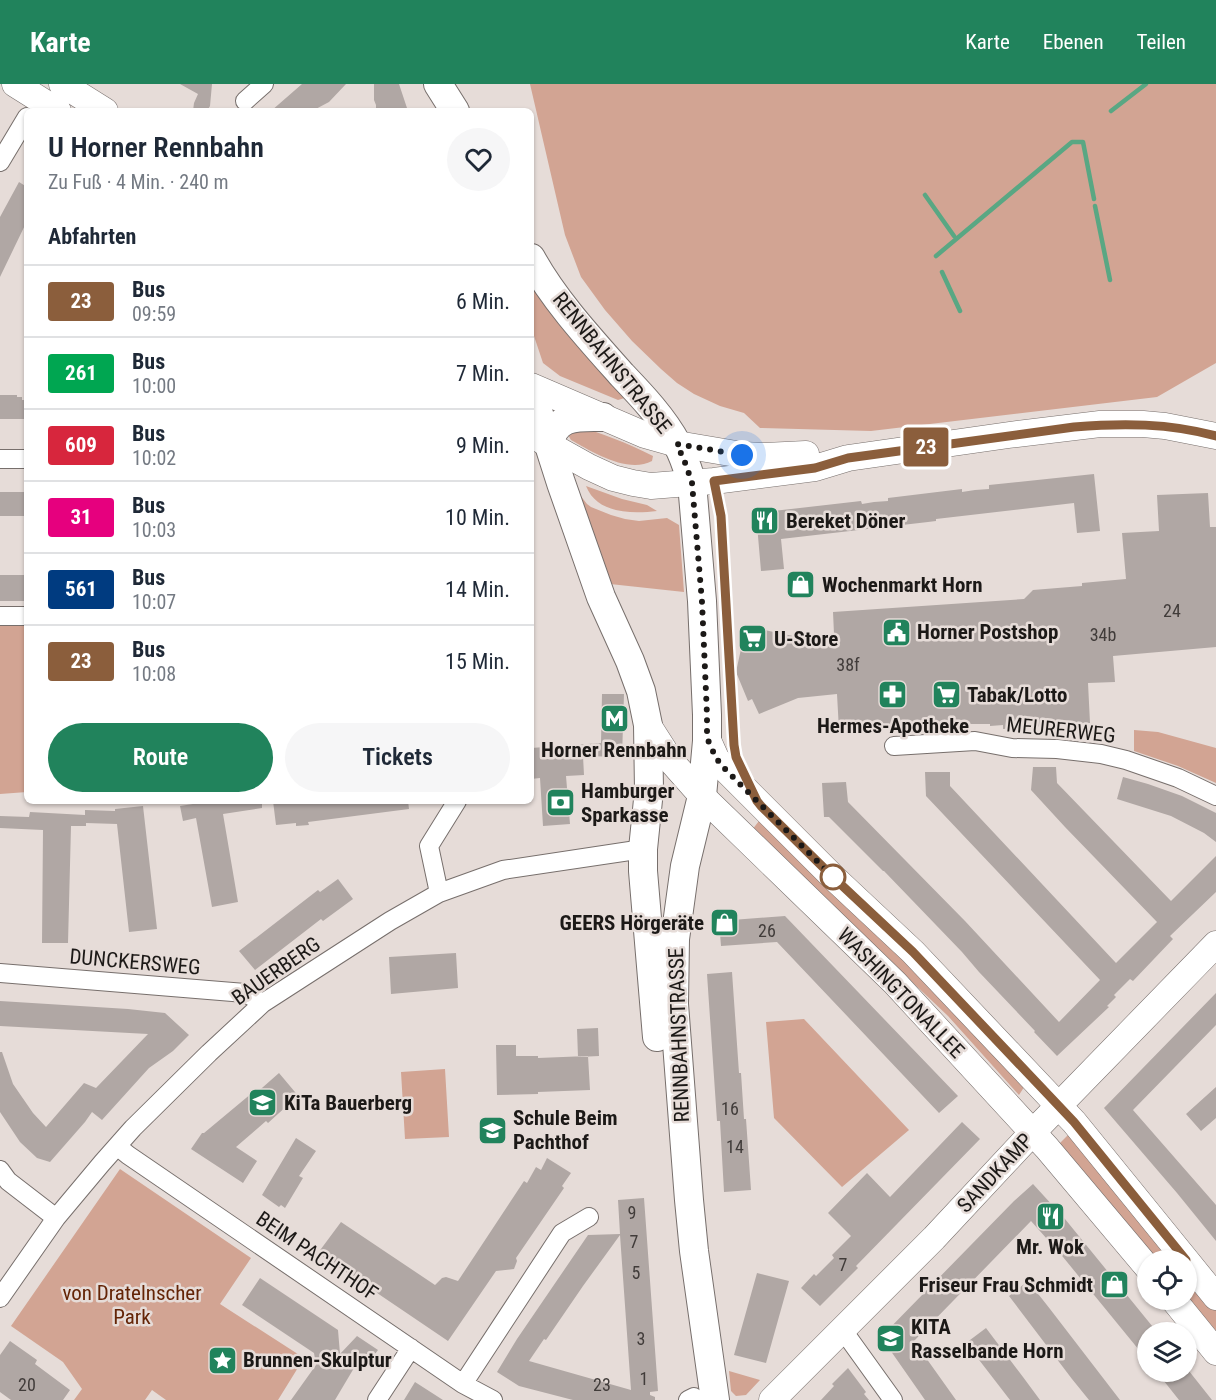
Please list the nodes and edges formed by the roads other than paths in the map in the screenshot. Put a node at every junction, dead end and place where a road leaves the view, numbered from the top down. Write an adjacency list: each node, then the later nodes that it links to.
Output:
1 (15, 84): 6 (street)
2 (62, 84): 7 (street)
3 (264, 84): 5 (street)
4 (437, 84): 8 (main road); 9 (main road)
5 (245, 101)
6 (40, 104)
7 (100, 108)
8 (442, 108)
9 (453, 108)
10 (24, 127): 11 (street)
11 (0, 162)
12 (534, 264): 17 (main road, RENNBAHNSTRASSE)
13 (534, 389): 15 (street)
14 (534, 416): 18 (main road, RENNBAHNSTRASSE)
15 (603, 417): 17 (street); 18 (main road)
16 (1216, 436): 19 (street)
17 (677, 444): 19 (street); 22 (main road, RENNBAHNSTRASSE)
18 (537, 445): 22 (street); 25 (main road, RENNBAHNSTRASSE)
19 (848, 458): 22 (street)
20 (0, 459): 21 (street)
21 (24, 459)
22 (692, 483): 26 (main road, RENNBAHNSTRASSE)
23 (0, 616): 24 (street)
24 (24, 616)
25 (648, 725): 28 (street, WASHINGTONALLEE); 31 (main road, RENNBAHNSTRASSE)
26 (707, 739): 28 (main road, RENNBAHNSTRASSE); 36 (street, WASHINGTONALLEE)
27 (894, 746): 29 (street, MEURERWEG)
28 (702, 796): 37 (street, WASHINGTONALLEE); 52 (main road, RENNBAHNSTRASSE)
29 (1216, 796)
30 (455, 804): 32 (street)
31 (643, 849): 32 (street, BAUERBERG); 52 (main road, RENNBAHNSTRASSE)
32 (439, 893): 35 (street, BAUERBERG)
33 (1216, 944): 36 (street, SANDKAMP)
34 (0, 973): 35 (street, DUNCKERSWEG)
35 (263, 1003): 38 (street, BAUERBERG)
36 (1058, 1107): 37 (street, SANDKAMP); 42 (street, WASHINGTONALLEE)
37 (1033, 1132): 43 (street, WASHINGTONALLEE); 48 (street, SANDKAMP)
38 (117, 1146): 41 (street, BAUERBERG); 49 (street, BEIM PACHTHOF)
39 (0, 1170): 41 (street)
40 (590, 1217): 51 (street)
41 (56, 1218): 46 (street, BAUERBERG)
42 (1178, 1250)
43 (1137, 1255)
44 (1197, 1274): 45 (street, WASHINGTONALLEE)
45 (1216, 1297)
46 (0, 1298)
47 (1182, 1310): 50 (street)
48 (842, 1329): 55 (street, SANDKAMP); 56 (street)
49 (411, 1348): 51 (street, BEIM PACHTHOF); 53 (street)
50 (1216, 1352)
51 (464, 1384): 54 (street, BEIM PACHTHOF)
52 (698, 1399)
53 (377, 1400)
54 (493, 1400)
55 (772, 1400)
56 (893, 1400)

